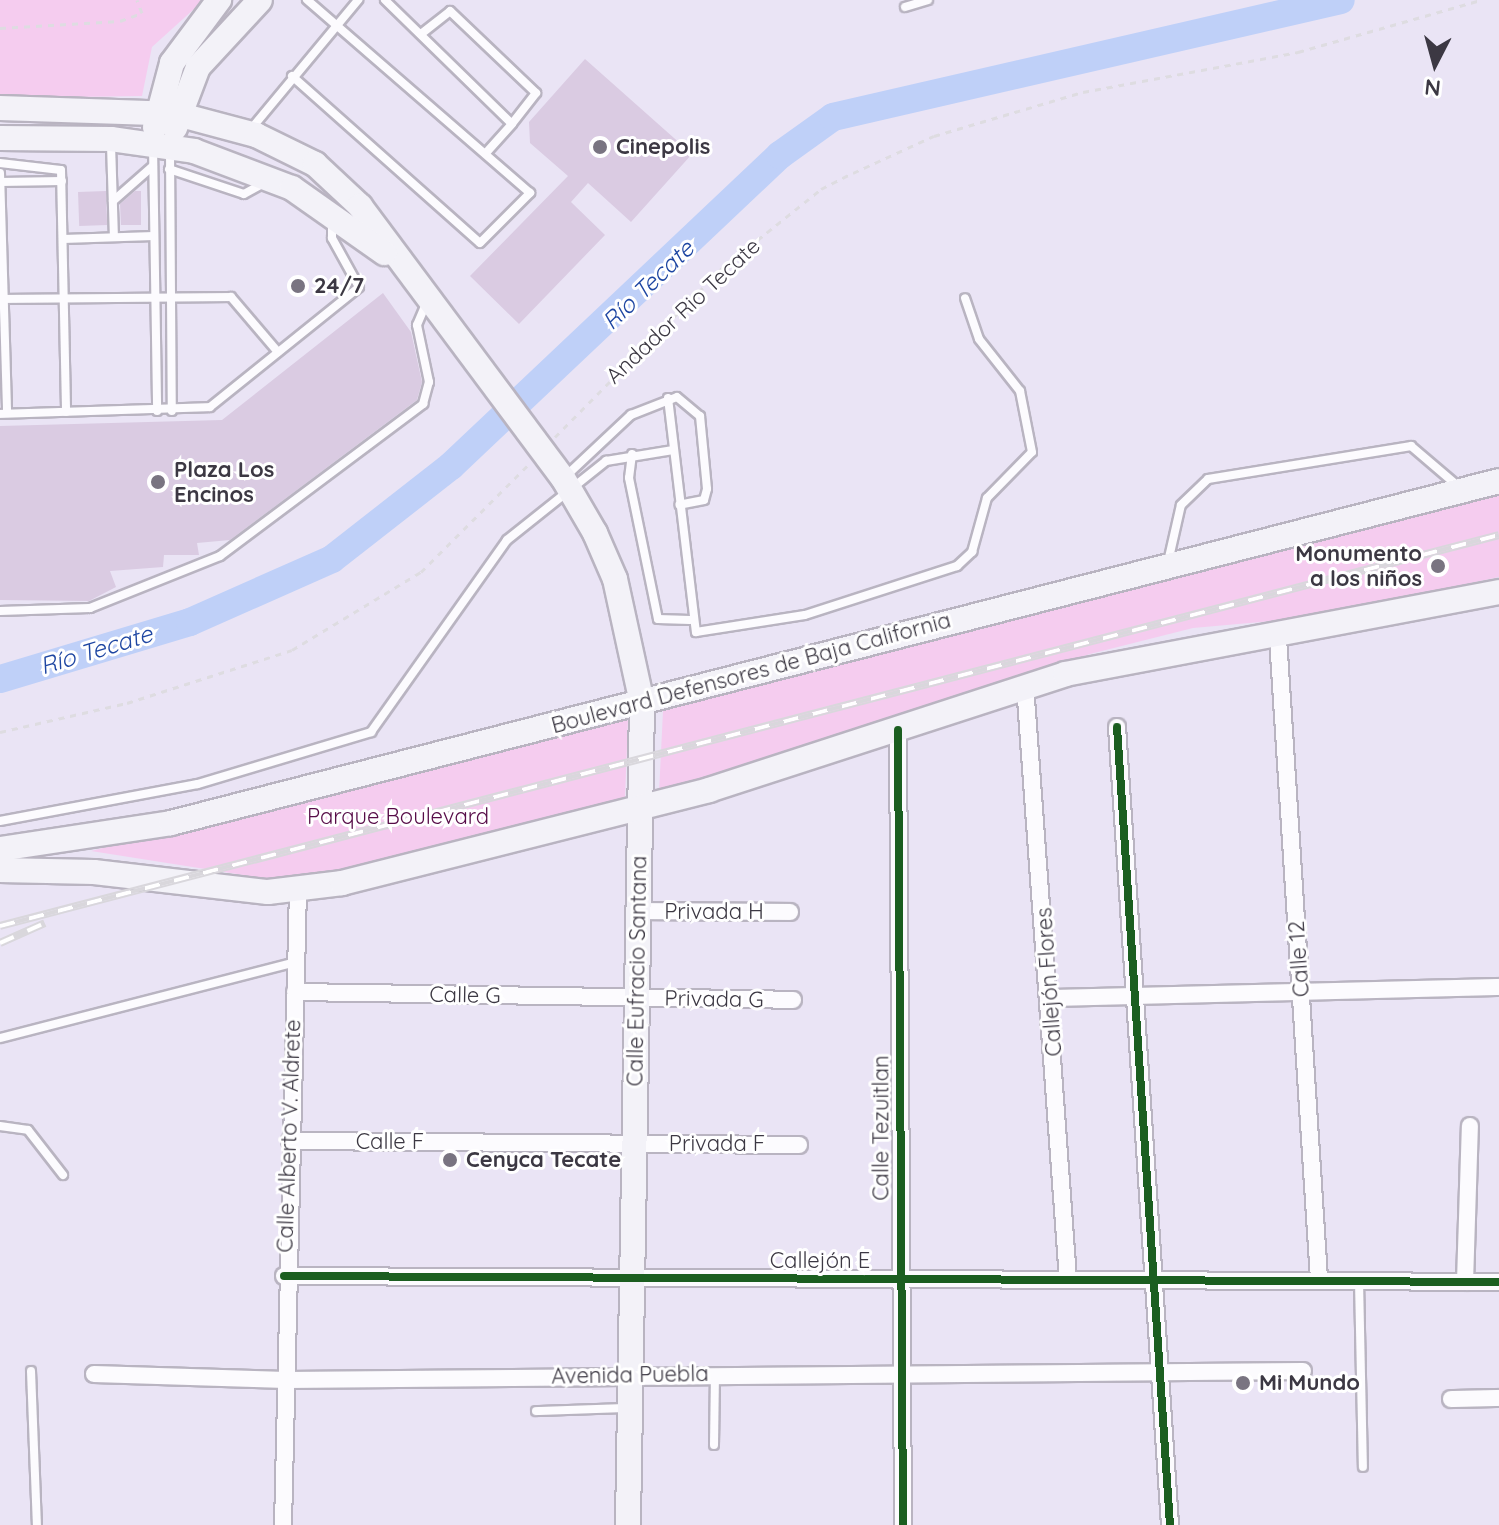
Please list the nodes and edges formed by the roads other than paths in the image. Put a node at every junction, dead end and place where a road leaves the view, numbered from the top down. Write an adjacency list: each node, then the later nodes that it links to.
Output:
1 (219, 0): 12 (main road)
2 (260, 0): 12 (main road)
3 (307, 0): 8 (lane)
4 (358, 0): 8 (lane)
5 (385, 0): 9 (lane)
6 (928, 0): 7 (lane)
7 (905, 7)
8 (337, 24): 10 (lane); 18 (lane)
9 (421, 34): 13 (lane); 13 (lane)
10 (292, 76): 14 (lane); 18 (lane)
11 (0, 108): 12 (main road)
12 (167, 113): 14 (main road); 17 (main road)
13 (512, 124): 18 (lane)
14 (248, 133): 25 (main road)
15 (0, 138): 16 (main road)
16 (111, 139): 17 (main road); 26 (lane)
17 (162, 143): 20 (lane); 21 (lane); 22 (main road)
18 (486, 153)
19 (0, 163): 24 (lane)
20 (153, 166): 26 (lane); 28 (lane)
21 (169, 169): 22 (lane); 33 (lane)
22 (270, 178): 27 (main road)
23 (1, 179): 24 (lane); 35 (lane)
24 (62, 181): 30 (lane)
25 (347, 193): 27 (lane); 31 (main road)
26 (113, 201): 29 (lane)
27 (333, 214): 31 (main road); 38 (lane)
28 (154, 236): 29 (lane); 32 (lane)
29 (114, 237): 30 (lane)
30 (63, 239): 36 (lane)
31 (401, 267): 37 (main road, Calle Eufracio Santana)
32 (155, 298): 33 (lane); 36 (lane); 40 (lane)
33 (170, 298): 38 (lane); 41 (lane)
34 (965, 298): 53 (lane)
35 (3, 299): 36 (lane); 43 (lane)
36 (64, 299): 42 (lane)
37 (428, 301): 47 (main road, Calle Eufracio Santana); 52 (lane)
38 (278, 352): 41 (lane)
39 (668, 398): 44 (lane); 47 (lane); 49 (lane)
40 (157, 411): 41 (lane); 42 (lane)
41 (172, 411)
42 (66, 412): 43 (lane)
43 (4, 414)
44 (673, 450): 45 (lane); 49 (lane)
45 (632, 454): 47 (lane); 53 (lane)
46 (1499, 481): 48 (main road, Boulevard Defensores de Baja California)
47 (566, 483): 56 (main road, Calle Eufracio Santana); 60 (lane)
48 (1462, 491): 50 (main road, Boulevard Defensores de Baja California); 50 (lane)
49 (679, 505): 53 (lane)
50 (1167, 564): 56 (main road, Boulevard Defensores de Baja California)
51 (1499, 592): 54 (main road)
52 (0, 611)
53 (690, 620)
54 (1278, 638): 55 (main road); 69 (street, Calle 12)
55 (1025, 685): 58 (main road); 72 (street, Callejón Flores)
56 (642, 703): 59 (main road, Calle Eufracio Santana); 61 (main road, Boulevard Defensores de Baja California)
57 (1117, 727): 70 (street)
58 (898, 730): 59 (main road); 84 (street, Calle Tezuitlan)
59 (642, 809): 63 (main road); 64 (main road, Calle Eufracio Santana)
60 (0, 821)
61 (0, 849)
62 (0, 870): 63 (main road)
63 (298, 890): 66 (street, Calle Alberto V. Aldrete)
64 (638, 911): 65 (street, Privada H); 71 (main road, Calle Eufracio Santana)
65 (790, 912)
66 (295, 962): 68 (street, Calle Alberto V. Aldrete); 74 (lane)
67 (1499, 987): 69 (street)
68 (295, 992): 71 (street, Calle G); 77 (street, Calle Alberto V. Aldrete)
69 (1302, 993): 70 (street); 86 (street, Calle 12)
70 (1141, 995): 72 (street); 82 (street)
71 (635, 997): 73 (street, Privada G); 78 (main road, Calle Eufracio Santana)
72 (1051, 998): 85 (street, Callejón Flores)
73 (793, 1000)
74 (0, 1038)
75 (0, 1126): 80 (lane)
76 (1470, 1126): 88 (street)
77 (290, 1141): 78 (street, Calle F); 81 (street, Calle Alberto V. Aldrete)
78 (634, 1144): 79 (street, Privada F); 83 (main road, Calle Eufracio Santana)
79 (799, 1145)
80 (63, 1175)
81 (284, 1276): 83 (street, Callejón E); 97 (street, Calle Alberto V. Aldrete)
82 (1159, 1278): 85 (street, Callejón E); 86 (street, Callejón E); 90 (street)
83 (631, 1279): 84 (street, Callejón E); 96 (main road, Calle Eufracio Santana)
84 (900, 1279): 85 (street, Callejón E); 93 (street, Calle Tezuitlan)
85 (1068, 1279)
86 (1319, 1279): 87 (street, Callejón E)
87 (1359, 1280): 88 (street, Callejón E); 103 (lane)
88 (1465, 1282): 89 (street, Callejón E)
89 (1499, 1282)
90 (1165, 1369): 92 (street, Avenida Puebla); 93 (street, Avenida Puebla); 108 (street)
91 (31, 1371): 104 (lane)
92 (1303, 1371)
93 (903, 1372): 95 (street, Avenida Puebla); 107 (street, Calle Tezuitlan)
94 (94, 1374): 97 (street, Avenida Puebla)
95 (715, 1374): 96 (street, Avenida Puebla); 102 (lane)
96 (630, 1375): 97 (street, Avenida Puebla); 100 (main road, Calle Eufracio Santana)
97 (286, 1380): 105 (street, Calle Alberto V. Aldrete)
98 (1499, 1398): 99 (street)
99 (1451, 1399)
100 (629, 1408): 101 (lane); 106 (main road, Calle Eufracio Santana)
101 (536, 1411)
102 (714, 1445)
103 (1363, 1467)
104 (37, 1525)
105 (283, 1525)
106 (628, 1525)
107 (903, 1525)
108 (1170, 1525)

